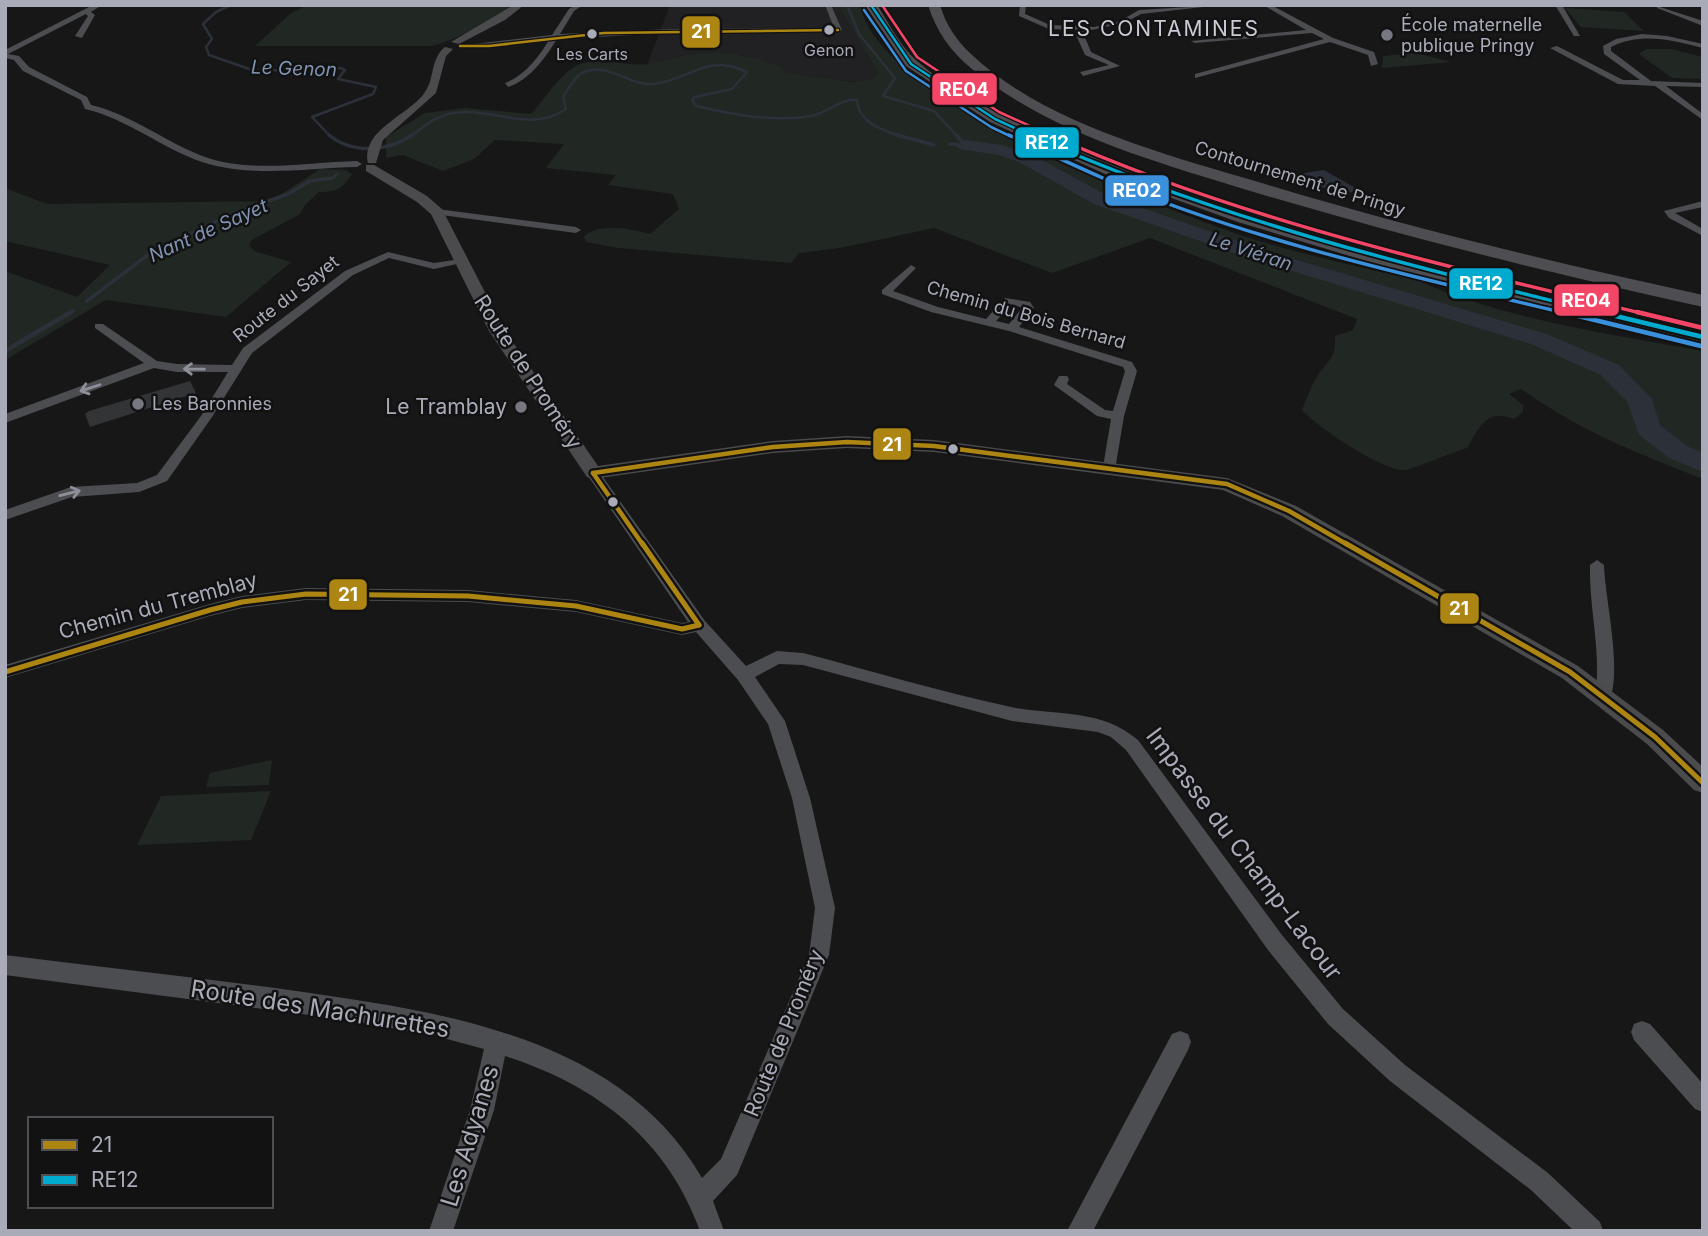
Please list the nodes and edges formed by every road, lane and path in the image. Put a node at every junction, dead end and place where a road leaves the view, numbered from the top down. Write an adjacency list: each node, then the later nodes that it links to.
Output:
1 (99, 5): 14 (street)
2 (520, 5): 23 (street)
3 (580, 5): 20 (street)
4 (828, 5): 20 (street)
5 (872, 5): 46 (highway)
6 (887, 5): 43 (highway)
7 (934, 5): 41 (highway, Contournement de Pringy)
8 (940, 5): 41 (highway, Contournement de Pringy)
9 (1023, 5): 16 (street)
10 (1218, 5): 16 (street)
11 (1266, 5): 17 (street)
12 (1558, 5): 18 (street)
13 (1659, 7): 15 (street)
14 (86, 11): 19 (street); 26 (street)
15 (1703, 24)
16 (1085, 29): 28 (street)
17 (1314, 31): 21 (street); 22 (street)
18 (1577, 34)
19 (79, 36)
20 (555, 37): 23 (street); 31 (street)
21 (1331, 40): 27 (street); 29 (street)
22 (1195, 41)
23 (455, 46): 34 (street)
24 (1703, 46): 30 (street)
25 (1554, 48): 30 (street)
26 (5, 54): 34 (street)
27 (1374, 64)
28 (1083, 74)
29 (1198, 76)
30 (1654, 83): 32 (street); 33 (street)
31 (508, 85)
32 (1703, 85)
33 (1702, 122)
34 (370, 157): 36 (street, Route de Proméry)
35 (1703, 204): 38 (street)
36 (437, 212): 37 (street); 39 (street, Route de Proméry)
37 (576, 230)
38 (1703, 233)
39 (461, 262): 48 (street, Route du Sayet); 53 (street, Route de Proméry)
40 (911, 268): 42 (street, Chemin du Bois Bernard)
41 (1703, 299)
42 (989, 322): 45 (street, Chemin du Bois Bernard); 45 (street)
43 (1703, 324)
44 (99, 326): 47 (street)
45 (1012, 328): 50 (street, Chemin du Bois Bernard)
46 (1703, 339)
47 (153, 364): 48 (street, one-way to 47); 51 (street, one-way to 51)
48 (236, 369): 54 (street, Route du Sayet, one-way to 48)
49 (1063, 379): 50 (street)
50 (1118, 416): 52 (street, Chemin du Bois Bernard)
51 (5, 419)
52 (1110, 467): 53 (street); 59 (street)
53 (593, 473): 56 (street, Route de Proméry)
54 (5, 515)
55 (1597, 565): 59 (street)
56 (699, 625): 57 (street, Chemin du Tremblay); 58 (street, Route de Proméry)
57 (5, 672)
58 (744, 674): 66 (street, Route de Proméry); 70 (street, Impasse du Champ-Lacour)
59 (1603, 696): 60 (street)
60 (1703, 783)
61 (5, 965): 63 (street, Route des Machurettes)
62 (1642, 1032): 65 (street)
63 (497, 1042): 66 (street, Route des Machurettes); 67 (street, Les Adyanes)
64 (1180, 1042): 69 (street)
65 (1703, 1101)
66 (700, 1198): 68 (street)
67 (441, 1231)
68 (712, 1231)
69 (1079, 1231)
70 (1591, 1231)

